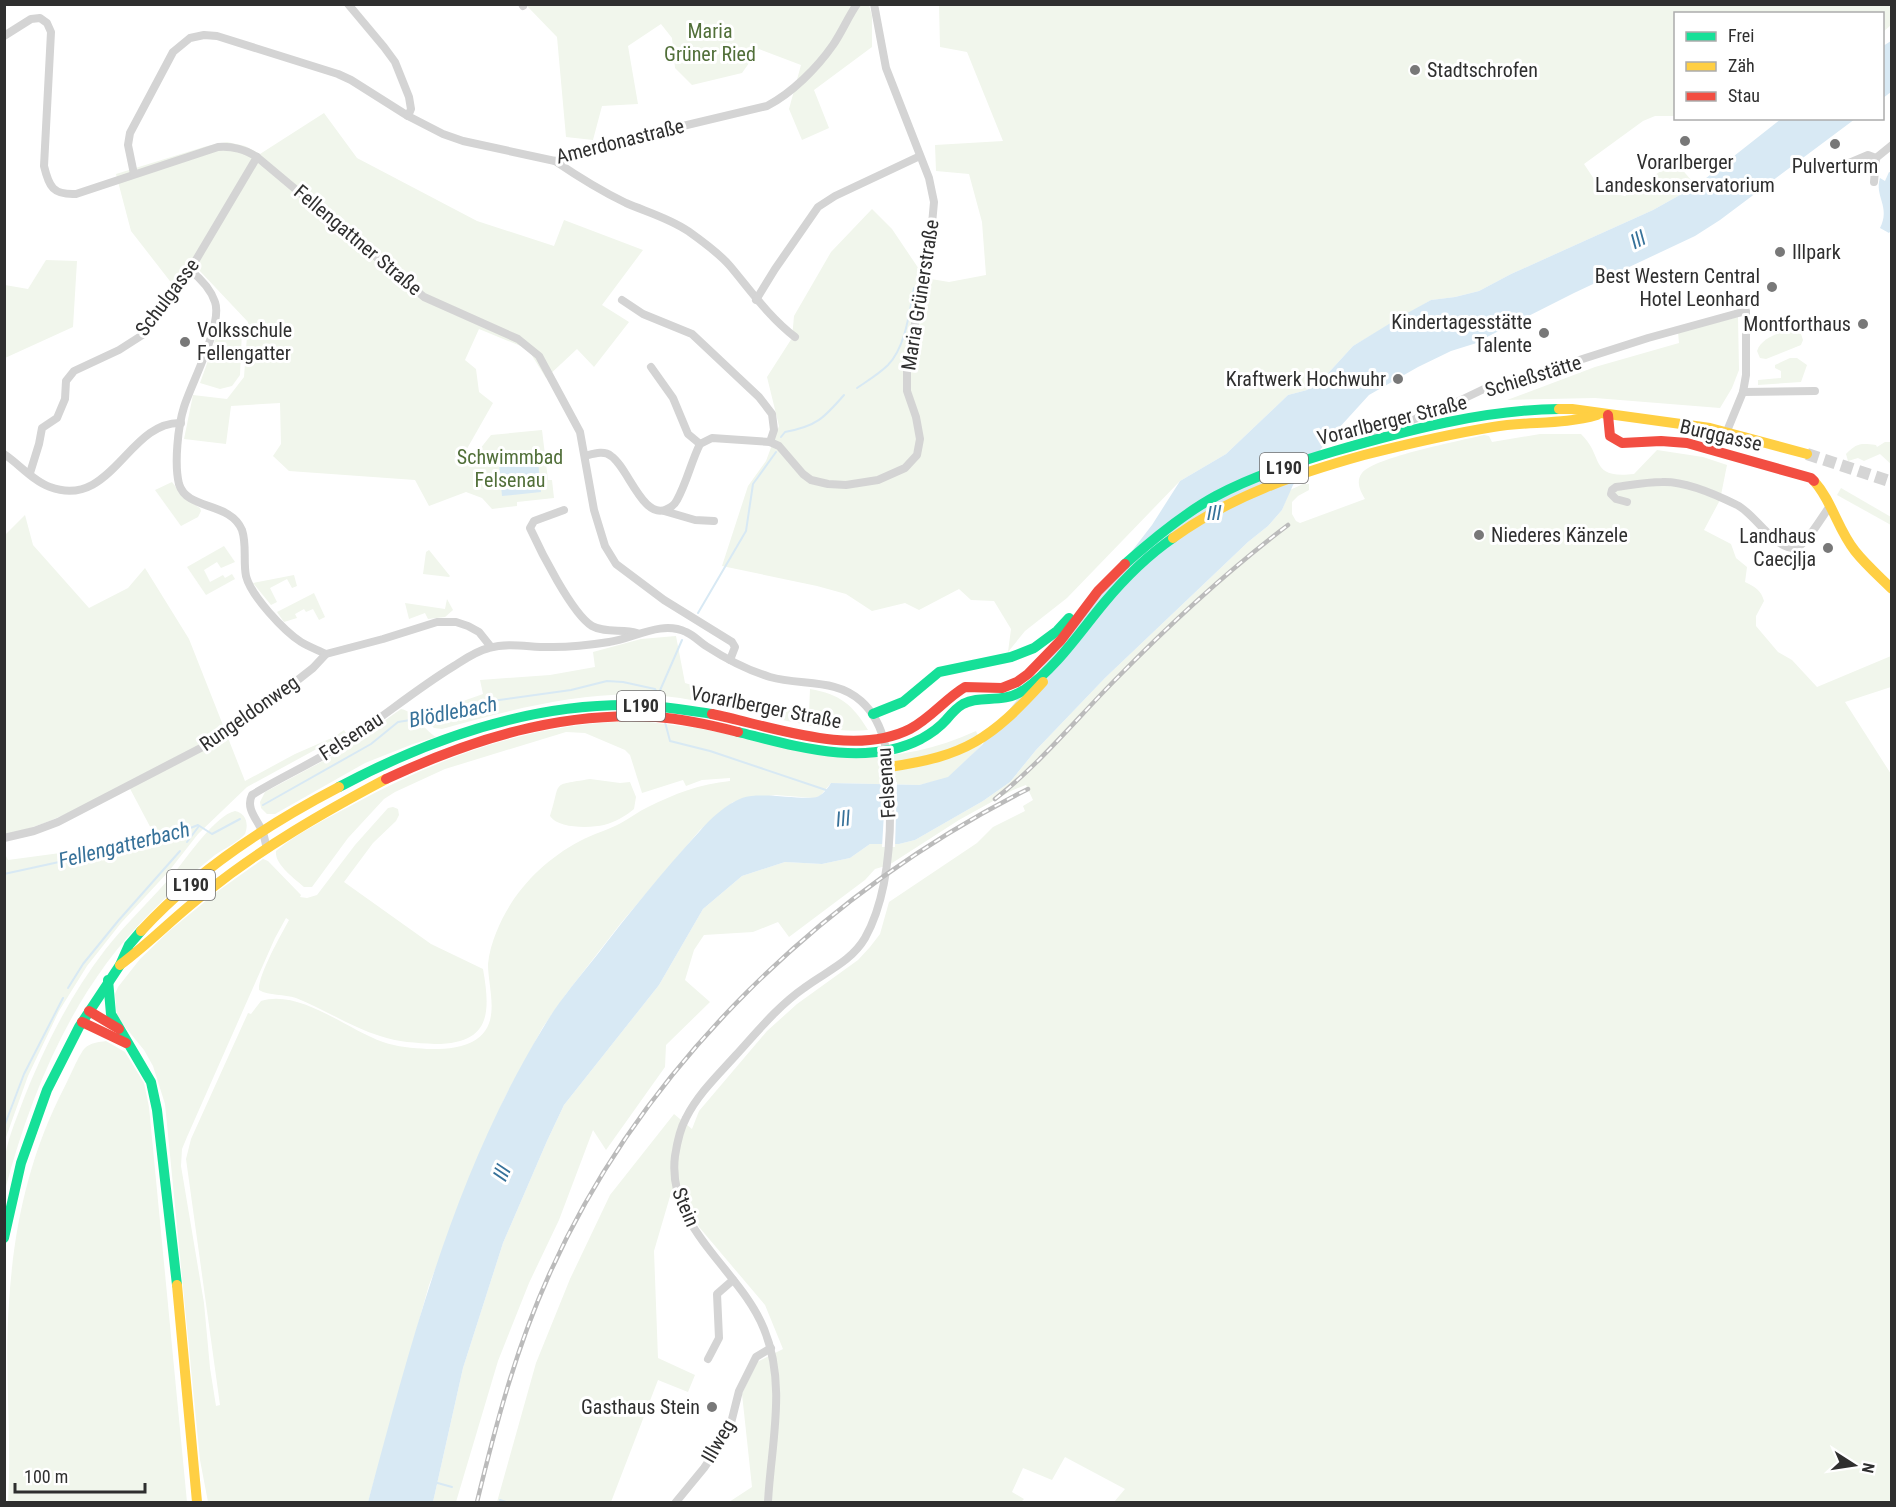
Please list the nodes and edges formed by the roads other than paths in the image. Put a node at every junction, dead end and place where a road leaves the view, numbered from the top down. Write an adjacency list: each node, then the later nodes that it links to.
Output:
1 (348, 4): 5 (street)
2 (857, 4): 10 (street, Amerdonastraße)
3 (874, 4): 7 (street, Maria Grünerstraße)
4 (4, 36): 12 (street, Fellengattner Straße)
5 (408, 116): 10 (street, Amerdonastraße); 12 (street, Amerdonastraße)
6 (1892, 145): 9 (street)
7 (920, 156): 16 (street); 25 (street, Maria Grünerstraße)
8 (257, 157): 12 (street, Fellengattner Straße); 14 (street, Schulgasse); 29 (street, Fellengattner Straße)
9 (1876, 158): 11 (street); 13 (street)
10 (555, 161): 16 (street)
11 (1830, 171)
12 (134, 174)
13 (1874, 182)
14 (190, 270): 23 (street); 31 (street, Schulgasse)
15 (622, 300): 25 (street)
16 (756, 300): 17 (street)
17 (795, 337)
18 (651, 367): 26 (street)
19 (1815, 391): 20 (street)
20 (1743, 392): 24 (street); 30 (street, Schießstätte)
21 (1603, 415): 22 (main road, Vorarlberger Straße / L190); 24 (main road, Vorarlberger Straße / L190); 33 (main road, Burggasse)
22 (1503, 419): 38 (main road, Vorarlberger Straße / L190); 43 (main road, Vorarlberger Straße / L190)
23 (181, 423): 31 (street); 41 (street)
24 (1727, 431): 28 (main road, Vorarlberger Straße / L190)
25 (770, 442): 26 (street)
26 (700, 444): 35 (street)
27 (4, 454): 31 (street)
28 (1807, 454)
29 (585, 456): 35 (street); 42 (street, Fellengattner Straße)
30 (1341, 472)
31 (30, 473)
32 (1627, 502): 33 (street)
33 (1830, 506): 37 (main road, Burggasse)
34 (564, 510): 39 (street, Felsenau)
35 (664, 511): 36 (street)
36 (714, 521)
37 (1892, 589)
38 (1070, 622): 44 (main road); 48 (main road)
39 (639, 633): 40 (street, Felsenau); 42 (street, Felsenau)
40 (490, 647): 41 (street, Rungeldonweg); 50 (street, Felsenau)
41 (326, 654): 51 (street, Rungeldonweg)
42 (730, 660): 48 (street, Felsenau)
43 (1053, 663): 46 (main road, Vorarlberger Straße / L190); 49 (main road)
44 (983, 688): 45 (main road); 45 (main road)
45 (959, 691): 46 (main road); 47 (main road); 50 (main road, Vorarlberger Straße / L190)
46 (976, 699): 47 (main road, Vorarlberger Straße / L190)
47 (957, 708): 52 (main road, Vorarlberger Straße / L190)
48 (874, 715): 49 (street, Felsenau)
49 (889, 766): 53 (street, Felsenau)
50 (263, 832): 52 (street, Felsenau); 54 (main road, Vorarlberger Straße / L190)
51 (4, 838)
52 (267, 848): 54 (main road, Vorarlberger Straße / L190)
53 (869, 930): 61 (street, Stein)
54 (119, 966): 55 (main road, Vorarlberger Straße / L190)
55 (108, 980): 56 (main road, Vorarlberger Straße / L190); 58 (main road)
56 (89, 1011): 57 (main road, Vorarlberger Straße / L190); 58 (main road)
57 (82, 1022): 59 (main road); 60 (main road, Vorarlberger Straße / L190)
58 (119, 1029): 59 (main road)
59 (130, 1046): 64 (main road)
60 (4, 1238)
61 (733, 1280): 62 (street, Stein); 63 (street)
62 (771, 1348): 65 (street, Illweg); 66 (street, Stein)
63 (708, 1359)
64 (197, 1503)
65 (676, 1503)
66 (768, 1503)

